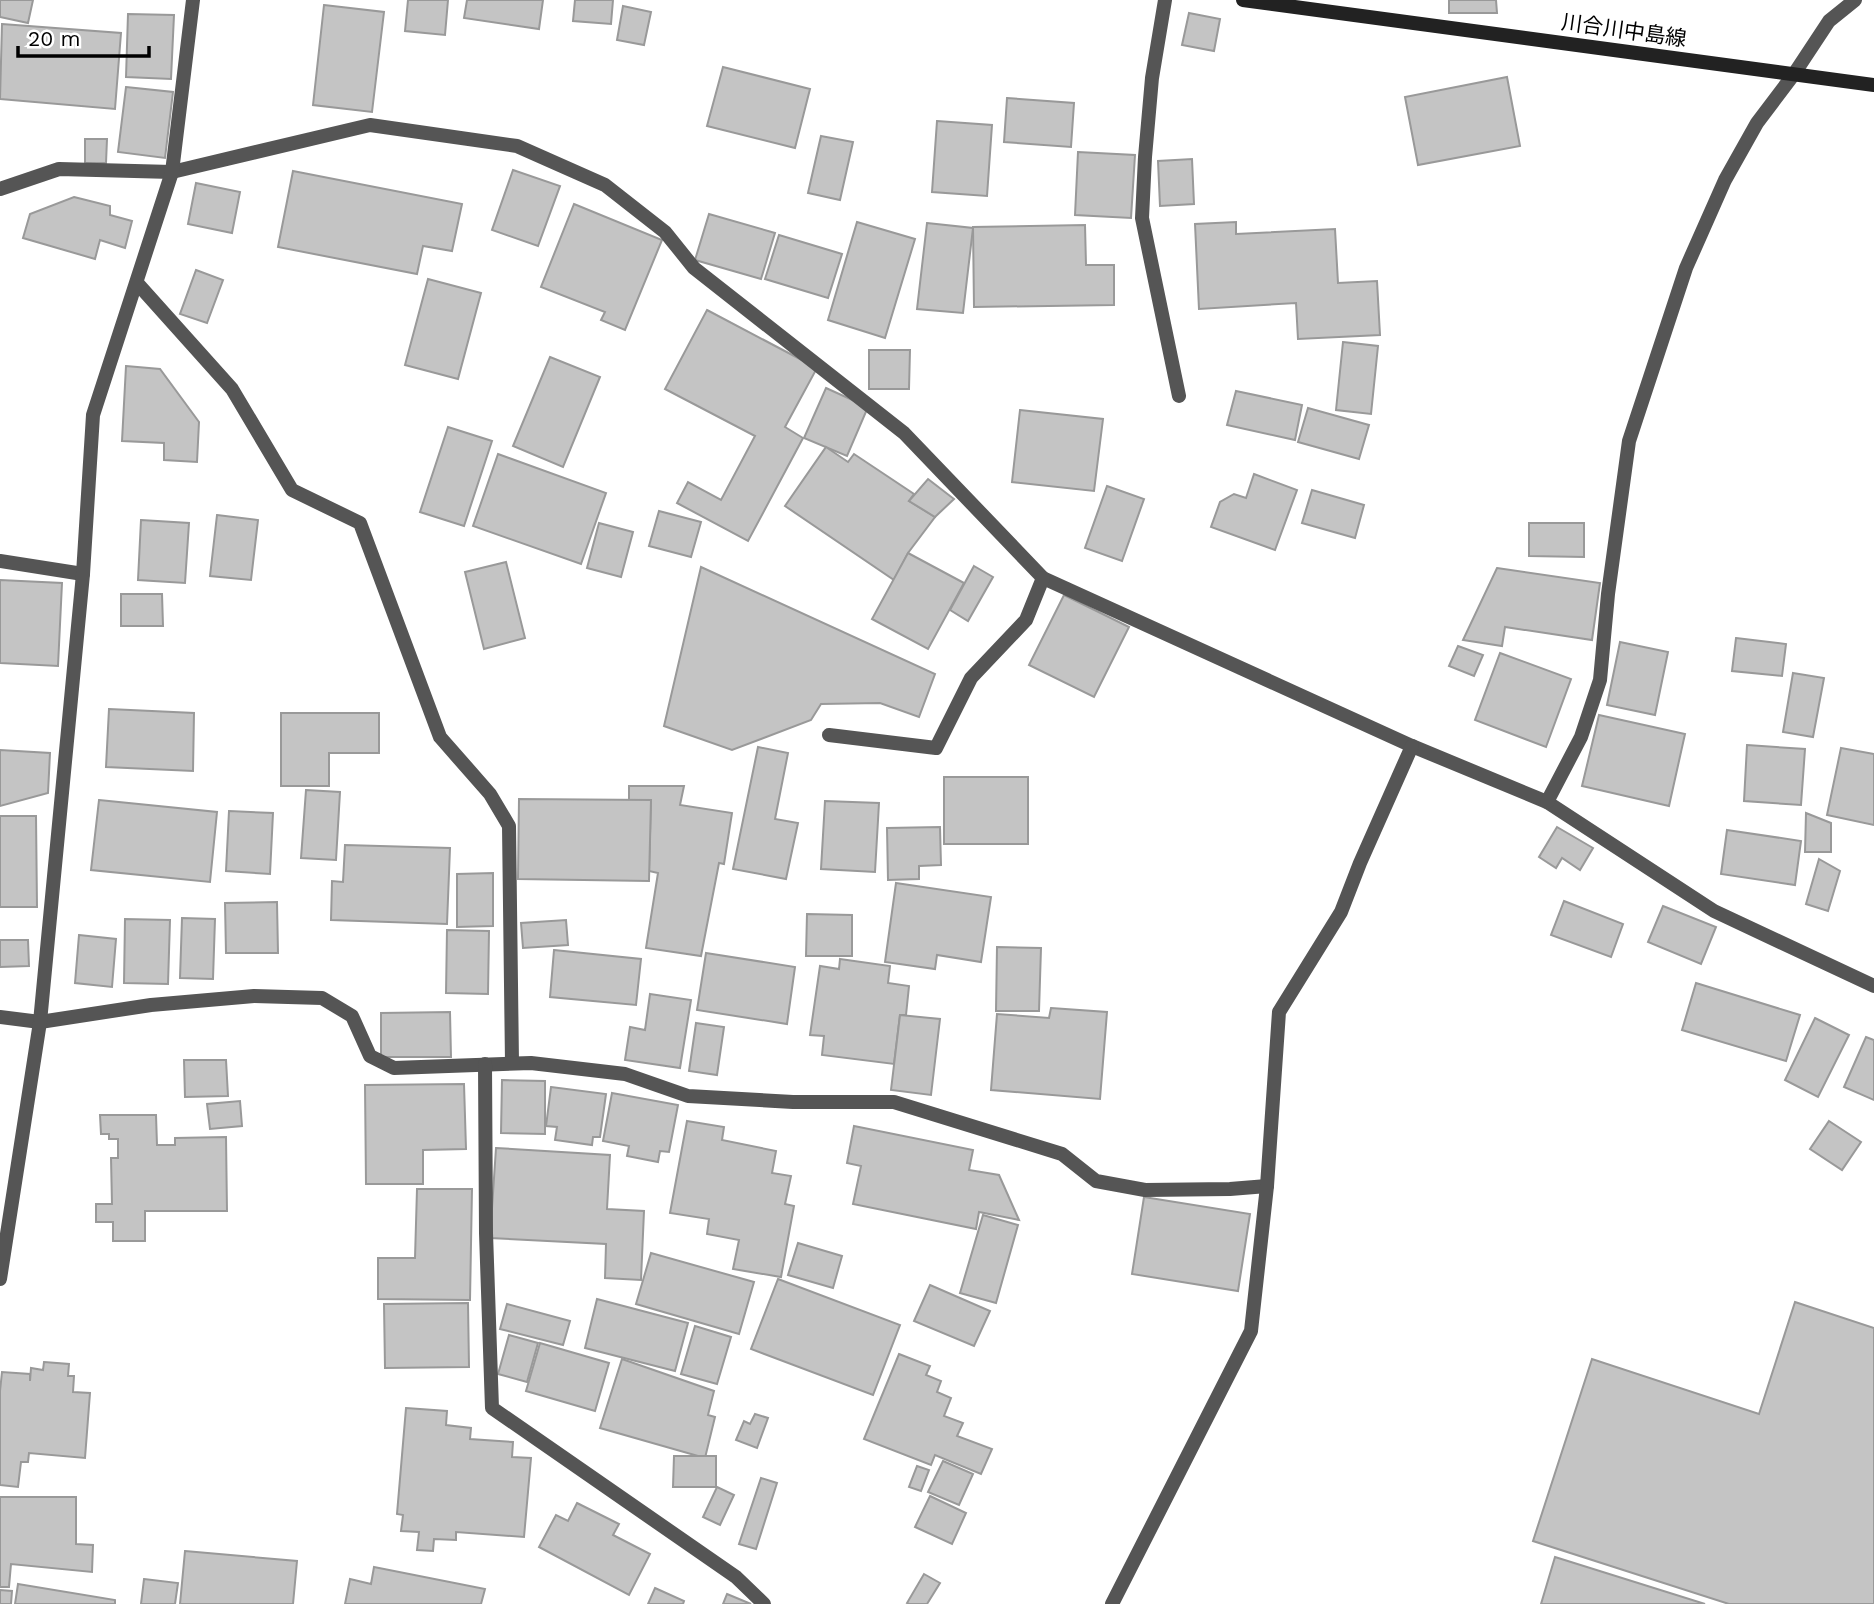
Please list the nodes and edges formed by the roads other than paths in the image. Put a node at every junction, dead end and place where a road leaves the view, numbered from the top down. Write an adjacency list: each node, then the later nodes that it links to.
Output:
1 (193, 0): 7 (street)
2 (1165, 0): 10 (street)
3 (1242, 0): 5 (main road, 川合川中島線)
4 (1855, 0): 5 (street)
5 (1794, 74): 6 (main road, 川合川中島線); 16 (street)
6 (1874, 85)
7 (172, 172): 8 (street); 9 (street); 13 (street)
8 (0, 189)
9 (137, 283): 12 (street); 20 (street)
10 (1180, 396)
11 (0, 561): 12 (street)
12 (83, 574): 19 (street)
13 (1043, 578): 14 (street); 15 (street)
14 (829, 735)
15 (1412, 746): 16 (street); 22 (street)
16 (1547, 803): 17 (street)
17 (1874, 986)
18 (0, 1017): 19 (street)
19 (40, 1022): 21 (street); 23 (street)
20 (512, 1063): 21 (street); 22 (street)
21 (485, 1064): 24 (street)
22 (1267, 1186): 25 (street)
23 (0, 1279)
24 (764, 1604)
25 (1112, 1604)

